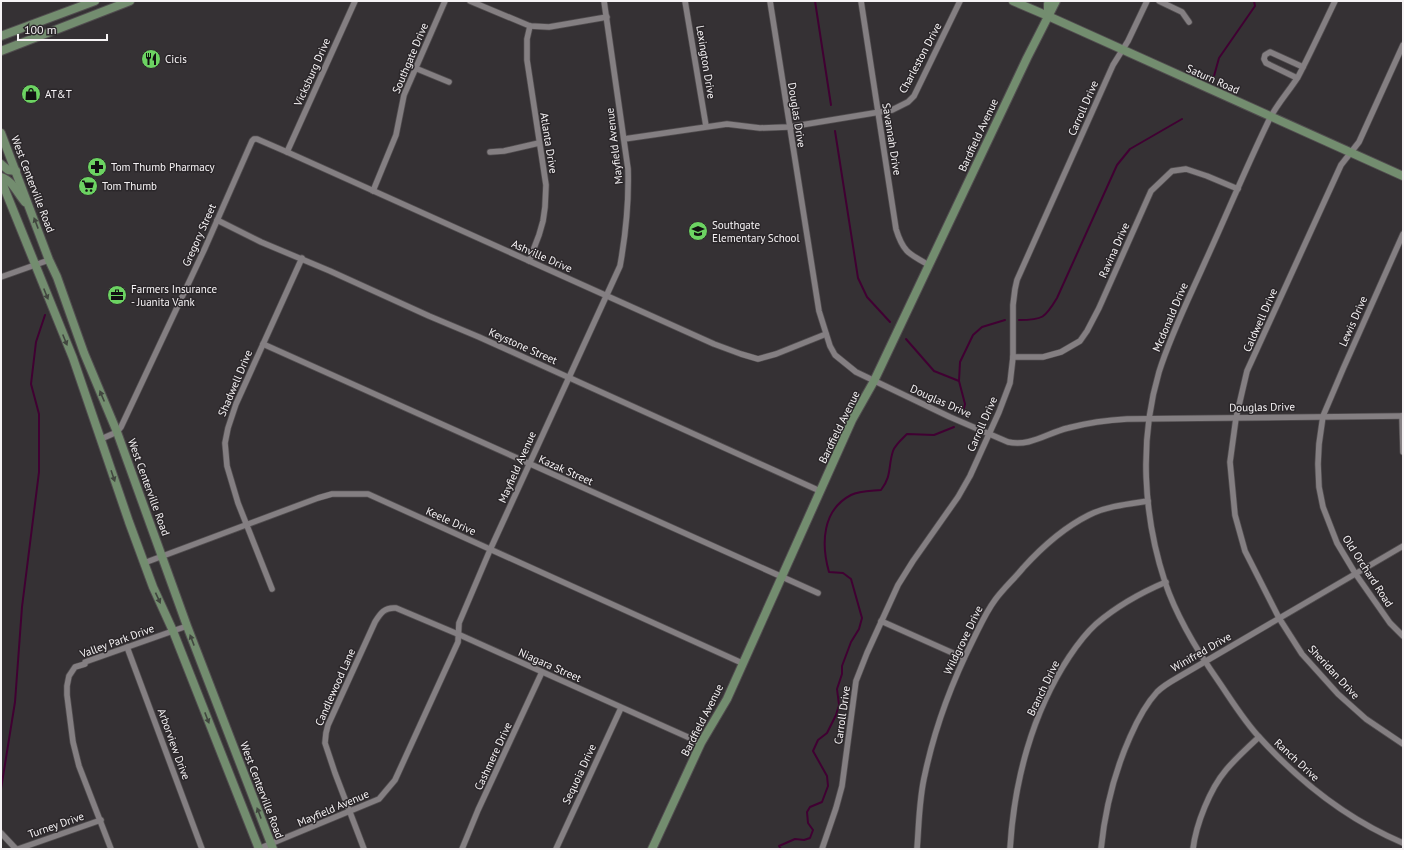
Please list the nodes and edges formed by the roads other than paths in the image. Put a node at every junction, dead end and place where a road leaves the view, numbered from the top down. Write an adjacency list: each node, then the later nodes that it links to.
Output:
1 (96, 1): 17 (main road); 22 (main road)
2 (130, 1): 17 (main road)
3 (355, 1): 38 (street, Vicksburg Drive)
4 (445, 1): 27 (street, Southgate Drive)
5 (470, 1): 21 (street)
6 (604, 1): 19 (street, Mayfield Avenue)
7 (685, 1): 32 (street, Lexington Drive)
8 (770, 1): 33 (street, Douglas Drive)
9 (861, 1): 30 (street, Savannah Drive)
10 (960, 1): 30 (street, Charleston Drive)
11 (1013, 1): 18 (main road, Saturn Road)
12 (1049, 1): 18 (main road, Bardfield Avenue)
13 (1056, 1): 18 (main road, Bardfield Avenue)
14 (1147, 1): 24 (street, Carroll Drive)
15 (1159, 1): 20 (street)
16 (1335, 1): 26 (street, Mcdonald Drive)
17 (101, 12): 25 (main road)
18 (1048, 16): 24 (main road, Saturn Road); 55 (main road, Bardfield Avenue)
19 (607, 17): 21 (street); 36 (street, Mayfield Avenue)
20 (1189, 22)
21 (530, 26): 37 (street, Atlanta Drive)
22 (1, 36)
23 (1403, 45): 40 (street, Caldwell Drive)
24 (1123, 50): 31 (main road, Saturn Road); 61 (street, Carroll Drive)
25 (1, 51)
26 (1303, 67): 28 (street, Mcdonald Drive); 28 (street)
27 (415, 68): 29 (street); 47 (street, Southgate Drive)
28 (1297, 78): 31 (street, Mcdonald Drive)
29 (449, 82)
30 (878, 113): 33 (street, Charleston Drive); 55 (street, Savannah Drive)
31 (1271, 117): 40 (main road, Saturn Road); 46 (street, Mcdonald Drive)
32 (706, 126): 33 (street, Charleston Drive); 36 (street, Charleston Drive)
33 (789, 127): 58 (street, Douglas Drive)
34 (1, 133): 42 (main road, West Centerville Road)
35 (254, 139): 38 (street, Ashville Drive); 49 (street, Gregory Street)
36 (624, 139): 57 (street, Mayfield Avenue)
37 (539, 143): 39 (street); 53 (street, Atlanta Drive)
38 (287, 152): 47 (street, Ashville Drive)
39 (490, 152)
40 (1350, 153): 43 (main road, Saturn Road); 67 (street, Caldwell Drive)
41 (1, 164): 42 (main road)
42 (16, 171): 48 (main road, West Centerville Road)
43 (1403, 176)
44 (1, 177): 48 (main road)
45 (1, 180): 54 (main road)
46 (1238, 189): 61 (street, Ravina Drive); 68 (street, Mcdonald Drive)
47 (373, 191): 53 (street, Ashville Drive)
48 (30, 206): 52 (main road, West Centerville Road, one-way to 48)
49 (217, 220): 51 (street, Keystone Street); 69 (street, Gregory Street)
50 (1403, 234): 65 (street, Lewis Drive)
51 (302, 258): 59 (street, Shadwell Drive); 63 (street, Keystone Street)
52 (49, 260): 54 (street); 60 (main road, West Centerville Road)
53 (529, 261): 57 (street, Ashville Drive)
54 (34, 264): 56 (street); 62 (main road, one-way to 62)
55 (928, 265): 64 (main road, Bardfield Avenue)
56 (1, 277)
57 (606, 296): 58 (street, Ashville Drive); 63 (street, Mayfield Avenue)
58 (826, 334): 64 (street, Douglas Drive)
59 (263, 344): 73 (street, Kazak Street); 76 (street, Shadwell Drive)
60 (84, 353): 62 (main road); 69 (main road, West Centerville Road, one-way to 60)
61 (1013, 357): 70 (street, Carroll Drive)
62 (73, 358): 71 (main road)
63 (568, 378): 73 (street, Mayfield Avenue); 74 (street, Keystone Street)
64 (874, 381): 70 (street, Douglas Drive); 74 (main road, Bardfield Avenue)
65 (1323, 416): 66 (street, Douglas Drive); 67 (street, Douglas Drive); 81 (street, Old Orchard Road)
66 (1402, 416): 72 (street)
67 (1236, 418): 68 (street, Douglas Drive); 87 (street, Caldwell Drive)
68 (1149, 419): 70 (street, Douglas Drive); 75 (street, Mcdonald Drive)
69 (117, 432): 71 (street); 79 (main road, West Centerville Road)
70 (989, 434): 88 (street, Carroll Drive)
71 (101, 439): 80 (main road, one-way to 80)
72 (1403, 452)
73 (529, 464): 78 (street, Mayfield Avenue); 82 (street, Kazak Street)
74 (820, 490): 82 (main road, Bardfield Avenue)
75 (1148, 501): 83 (street, Mcdonald Drive); 94 (street, Wildgrove Drive)
76 (246, 525): 78 (street, Keele Drive); 79 (street, Keele Drive); 84 (street, Shadwell Drive)
77 (1403, 546): 81 (street, Winifred Drive)
78 (490, 550): 91 (street, Mayfield Avenue); 96 (street, Keele Drive)
79 (163, 556): 80 (street, Keele Drive); 89 (main road, West Centerville Road)
80 (144, 563): 90 (main road, one-way to 90)
81 (1355, 573): 87 (street, Winifred Drive); 92 (street, Old Orchard Road)
82 (781, 577): 85 (street, Kazak Street); 96 (main road, Bardfield Avenue)
83 (1166, 582): 95 (street, Mcdonald Drive); 117 (street, Branch Drive)
84 (272, 589)
85 (818, 594)
86 (389, 607): 91 (street, Niagara Street); 102 (street, Candlewood Lane)
87 (1279, 618): 95 (street, Winifred Drive); 101 (street, Sheridan Drive)
88 (881, 621): 94 (street); 115 (street, Carroll Drive)
89 (187, 626): 90 (street, Valley Park Drive); 106 (main road, West Centerville Road, one-way to 89)
90 (173, 631): 93 (street, Valley Park Drive); 110 (main road, one-way to 110)
91 (460, 635): 97 (street, Niagara Street); 102 (street, Mayfield Avenue)
92 (1403, 636)
93 (127, 647): 103 (street, Valley Park Drive); 109 (street, Arborview Drive)
94 (964, 658): 116 (street, Wildgrove Drive)
95 (1204, 661): 99 (street, Ranch Drive); 118 (street, Winifred Drive)
96 (742, 663): 100 (main road, Bardfield Avenue)
97 (542, 672): 98 (street, Niagara Street); 112 (street, Cashmere Drive)
98 (621, 708): 100 (street, Niagara Street); 113 (street, Sequoia Drive)
99 (1259, 738): 105 (street, Ranch Drive); 119 (street)
100 (702, 743): 114 (main road, Bardfield Avenue)
101 (1403, 744)
102 (350, 811): 106 (street, Mayfield Avenue); 111 (street, Candlewood Lane)
103 (101, 820): 107 (street, Turney Drive); 108 (street, Valley Park Drive)
104 (1, 833): 107 (street)
105 (1403, 843)
106 (272, 847): 110 (street, Mayfield Avenue)
107 (17, 849)
108 (111, 849)
109 (202, 849)
110 (259, 849)
111 (364, 849)
112 (462, 849)
113 (556, 849)
114 (652, 849)
115 (822, 849)
116 (917, 849)
117 (1010, 849)
118 (1101, 849)
119 (1193, 849)

